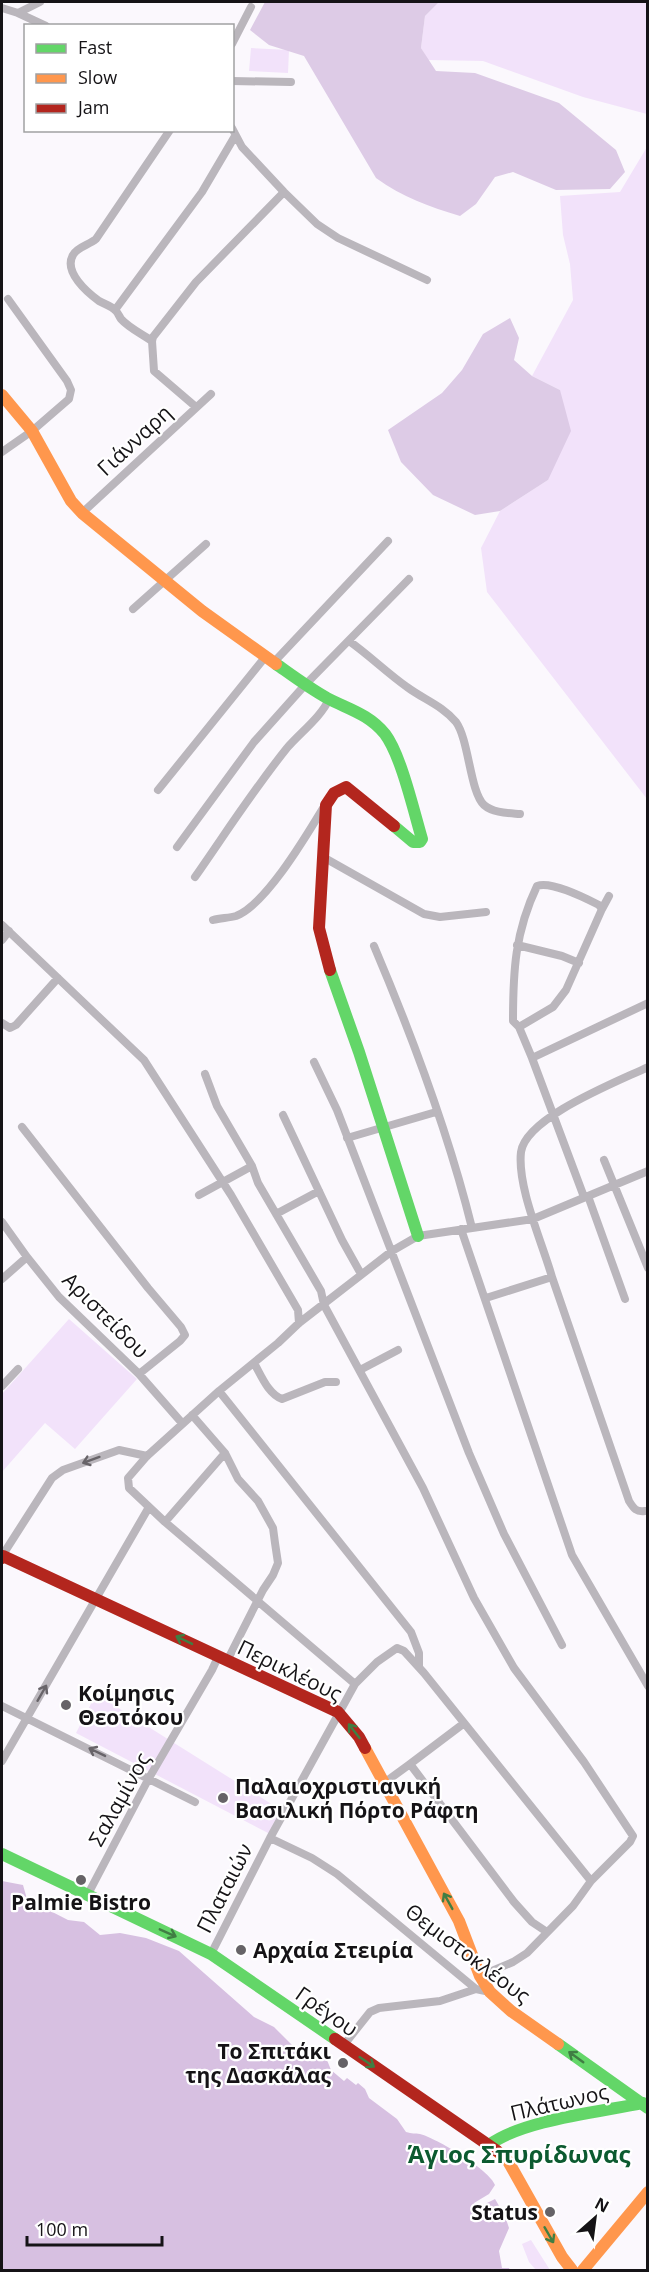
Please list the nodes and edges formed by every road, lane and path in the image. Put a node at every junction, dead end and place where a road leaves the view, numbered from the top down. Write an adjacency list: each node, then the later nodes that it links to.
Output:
1 (40, 2): 4 (street)
2 (251, 7): 6 (street)
3 (2, 8): 4 (street)
4 (18, 13): 5 (street)
5 (42, 24)
6 (234, 40)
7 (234, 81): 8 (street)
8 (291, 82)
9 (169, 132): 14 (street)
10 (234, 132): 11 (street); 14 (street)
11 (284, 192): 12 (street); 15 (street)
12 (427, 280)
13 (8, 299): 19 (street)
14 (115, 310): 15 (street)
15 (152, 341): 18 (street)
16 (211, 394): 18 (street, Γιάνναρη)
17 (2, 395): 19 (main road)
18 (196, 407): 21 (street, Γιάνναρη)
19 (32, 431): 20 (street); 21 (main road)
20 (2, 452)
21 (82, 513): 25 (main road)
22 (388, 542): 28 (street)
23 (206, 544): 25 (street)
24 (409, 579): 27 (street)
25 (165, 582): 26 (street); 28 (main road)
26 (133, 609)
27 (349, 641): 29 (street); 33 (street)
28 (270, 659): 29 (main road); 31 (street)
29 (305, 685): 30 (main road); 34 (street)
30 (329, 699): 32 (main road); 36 (street)
31 (158, 790)
32 (326, 805): 35 (main road); 40 (street)
33 (520, 814)
34 (177, 848)
35 (323, 857): 39 (street); 58 (main road)
36 (195, 877)
37 (609, 896): 38 (street)
38 (602, 909): 44 (street); 46 (street)
39 (486, 912)
40 (213, 920)
41 (2, 925): 42 (street)
42 (9, 931): 43 (street); 47 (street)
43 (2, 940)
44 (517, 945): 46 (street); 50 (street)
45 (374, 946): 55 (street)
46 (579, 963): 50 (street)
47 (58, 978): 49 (street); 64 (street)
48 (648, 1003): 51 (street)
49 (2, 1023)
50 (519, 1027): 51 (street)
51 (532, 1058): 56 (street)
52 (314, 1062): 60 (street)
53 (648, 1067): 56 (street)
54 (205, 1074): 62 (street)
55 (436, 1112): 58 (street); 72 (street)
56 (553, 1114): 68 (street); 70 (street)
57 (283, 1115): 66 (street)
58 (383, 1125): 60 (street); 74 (main road)
59 (22, 1127): 89 (street)
60 (347, 1137): 75 (street)
61 (604, 1160): 65 (street)
62 (252, 1166): 64 (street); 69 (street)
63 (648, 1171): 65 (street)
64 (224, 1183): 67 (street); 84 (street)
65 (614, 1183): 68 (street); 77 (street)
66 (319, 1191): 69 (street); 78 (street)
67 (199, 1195)
68 (586, 1197): 70 (street); 82 (street)
69 (276, 1214): 83 (street)
70 (533, 1219): 72 (street); 79 (street)
71 (2, 1222): 76 (street, Αριστείδου)
72 (472, 1228): 73 (street)
73 (461, 1229): 74 (street); 81 (street)
74 (418, 1236): 75 (street)
75 (392, 1251): 78 (street); 103 (street)
76 (27, 1257): 80 (street); 89 (street, Αριστείδου)
77 (648, 1268)
78 (361, 1274): 83 (street)
79 (552, 1277): 81 (street); 98 (street)
80 (2, 1279)
81 (486, 1298): 107 (street)
82 (625, 1299)
83 (324, 1305): 84 (street); 88 (street)
84 (299, 1323): 86 (street)
85 (398, 1350): 88 (street)
86 (254, 1363): 90 (street); 92 (street)
87 (18, 1369): 91 (street)
88 (360, 1370): 119 (street)
89 (139, 1374): 94 (street, Αριστείδου)
90 (336, 1382)
91 (2, 1386)
92 (219, 1391): 93 (street); 105 (street)
93 (192, 1415): 94 (street); 95 (street, Σαλαμίνος)
94 (182, 1423): 96 (street)
95 (225, 1453): 99 (street); 102 (street, Σαλαμίνος)
96 (147, 1456): 97 (street); 100 (street, one-way to 100)
97 (149, 1507): 99 (street); 101 (street)
98 (645, 1510)
99 (165, 1522): 102 (street)
100 (2, 1557): 101 (main road, Περικλέους)
101 (96, 1598): 104 (main road, Περικλέους, one-way to 101); 110 (street, one-way to 101)
102 (257, 1601): 104 (street, Σαλαμίνος); 106 (street)
103 (562, 1645)
104 (222, 1659): 109 (main road, Περικλέους); 114 (street, Σαλαμίνος)
105 (419, 1667): 106 (street, Πλαταιών); 111 (street)
106 (355, 1684): 109 (street, Πλαταιών)
107 (648, 1686)
108 (2, 1706): 110 (street)
109 (338, 1712): 115 (main road, Περικλέους, one-way to 109); 117 (street, Πλαταιών)
110 (27, 1718): 112 (street); 114 (street, one-way to 110)
111 (463, 1724): 113 (street); 119 (street)
112 (2, 1761)
113 (410, 1764): 115 (street); 121 (street)
114 (149, 1778): 116 (street); 120 (street, Σαλαμίνος)
115 (384, 1784): 123 (main road, Περικλέους, one-way to 115)
116 (195, 1802)
117 (270, 1838): 122 (street, Πλαταιών); 123 (street, Θεμιστοκλέους)
118 (2, 1854): 120 (main road, Γρέγου)
119 (591, 1881): 121 (street)
120 (87, 1896): 122 (main road, Γρέγου, one-way to 122)
121 (547, 1932): 123 (street)
122 (211, 1954): 125 (main road, Γρέγου)
123 (478, 1982): 124 (main road, Περικλέους); 125 (street)
124 (490, 1992): 126 (main road, Θεμιστοκλέους, one-way to 124)
125 (343, 2046): 127 (main road, Γρέγου, one-way to 127)
126 (645, 2105): 127 (main road, Πλάτωνος)
127 (489, 2145): 129 (main road, Γρέγου, one-way to 129)
128 (646, 2195): 130 (main road)
129 (572, 2271)
130 (583, 2271)

